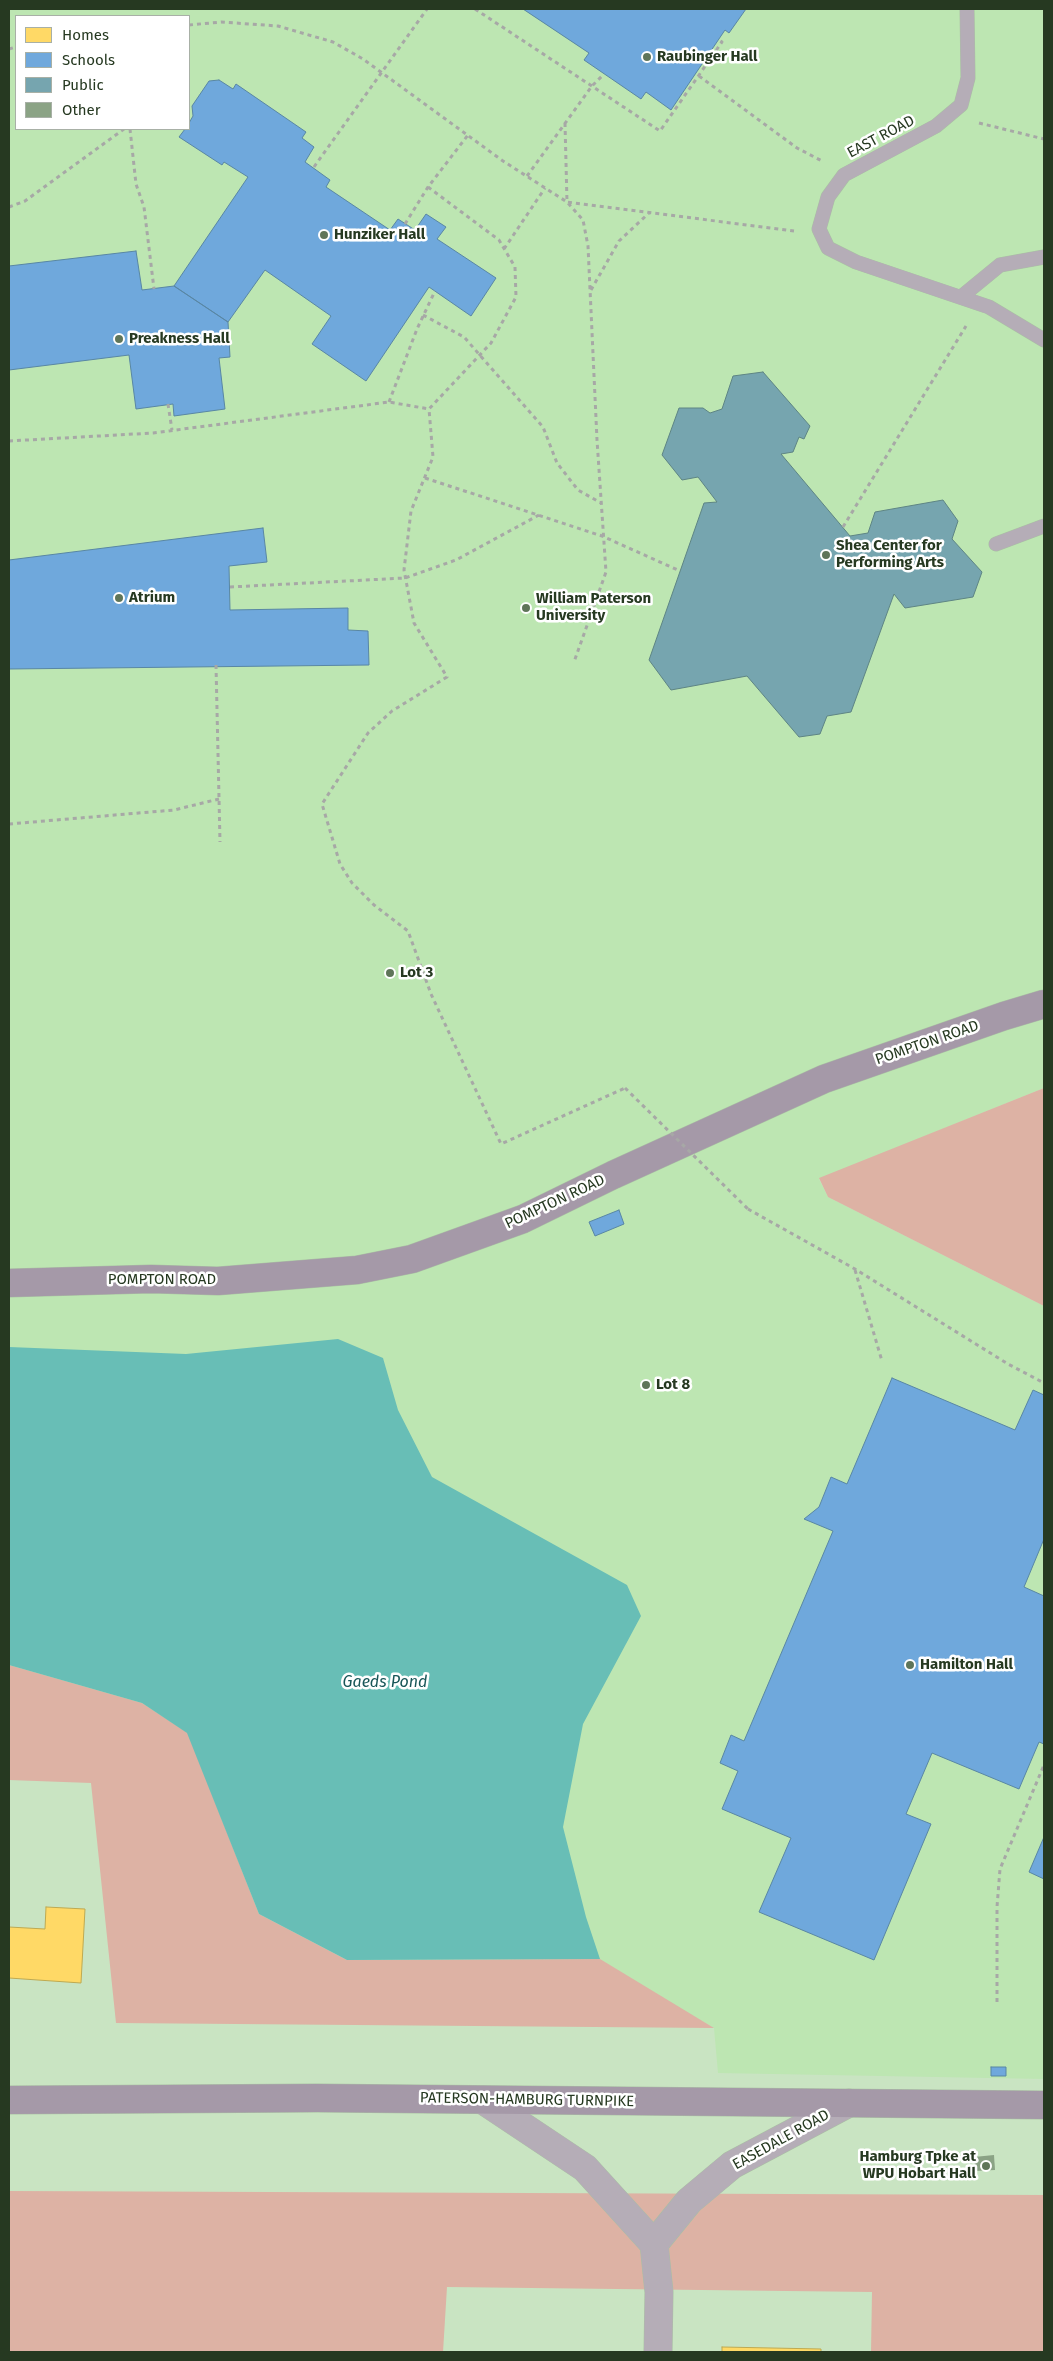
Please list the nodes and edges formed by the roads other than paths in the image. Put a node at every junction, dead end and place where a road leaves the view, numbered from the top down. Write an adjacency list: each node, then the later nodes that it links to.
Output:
1 (967, 9): 3 (lane, EAST ROAD)
2 (1044, 257): 3 (lane)
3 (961, 297): 4 (lane)
4 (1044, 340)
5 (1044, 526): 6 (lane)
6 (996, 544)
7 (1044, 1004): 8 (main road, POMPTON ROAD)
8 (9, 1283)
9 (9, 2100): 10 (main road, PATERSON-HAMBURG TURNPIKE)
10 (483, 2100): 11 (main road, PATERSON-HAMBURG TURNPIKE); 13 (street)
11 (849, 2103): 12 (main road, PATERSON-HAMBURG TURNPIKE); 13 (street, EASEDALE ROAD)
12 (1044, 2105)
13 (654, 2244): 14 (street)
14 (658, 2352)

